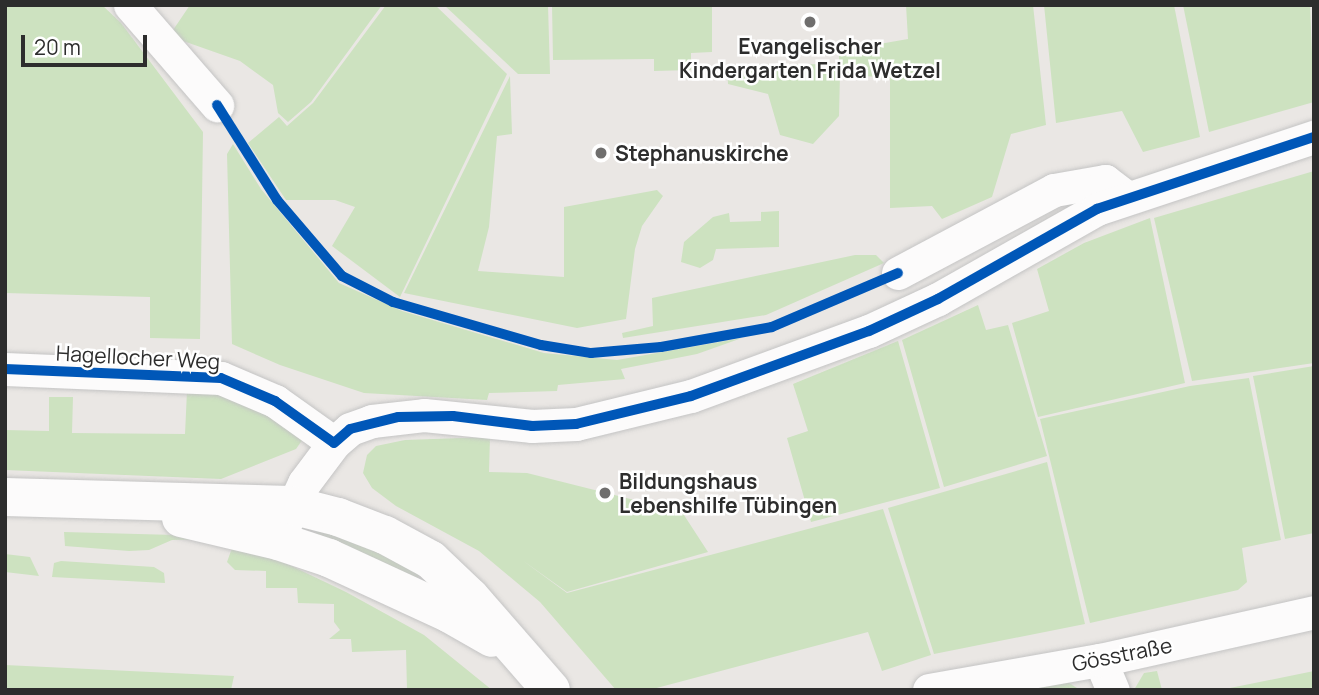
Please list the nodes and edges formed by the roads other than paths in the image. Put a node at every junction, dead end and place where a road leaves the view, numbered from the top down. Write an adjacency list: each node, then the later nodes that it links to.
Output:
1 (130, 5): 2 (street)
2 (218, 105)
3 (1314, 136): 4 (street)
4 (1126, 197): 5 (street); 7 (street)
5 (898, 273)
6 (5, 369): 7 (street, Hagellocher Weg)
7 (334, 443): 11 (street)
8 (5, 478): 9 (street)
9 (78, 496): 10 (street); 11 (street); 12 (street)
10 (5, 497)
11 (291, 505): 12 (street); 14 (street)
12 (278, 541): 14 (street)
13 (1314, 612): 15 (street, Gösstraße)
14 (515, 652): 16 (street)
15 (1107, 675): 17 (street, Gösstraße)
16 (551, 690)
17 (929, 690)

